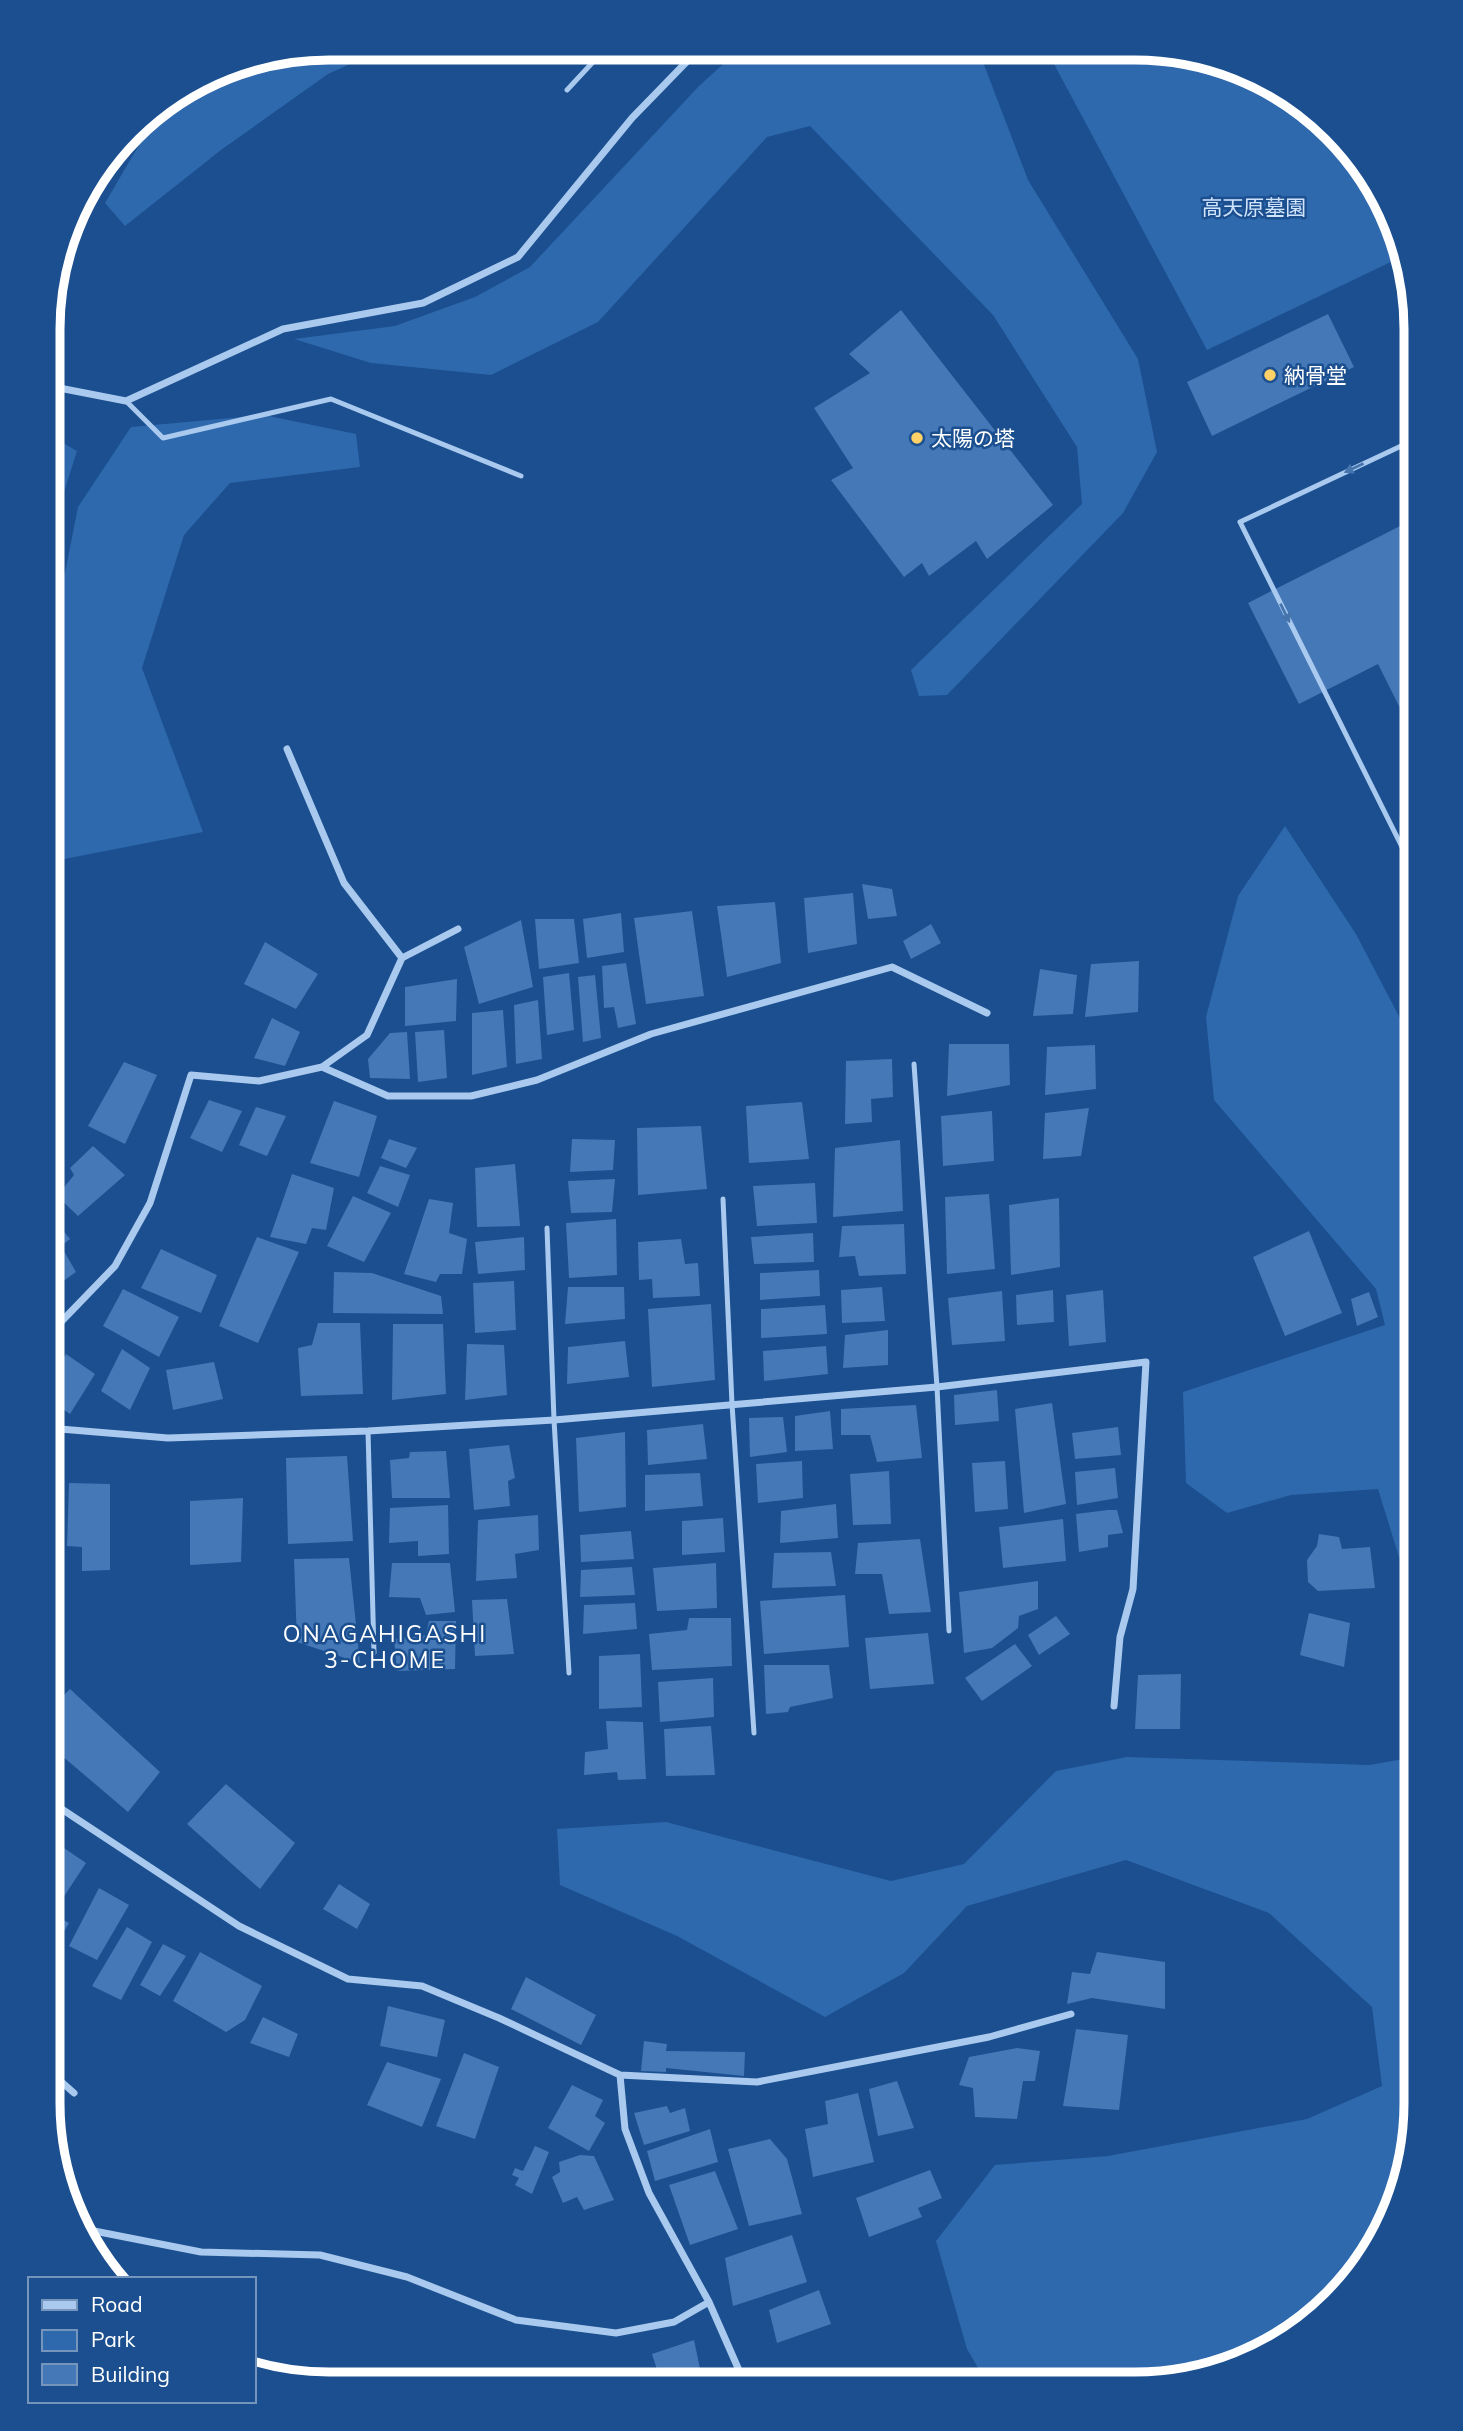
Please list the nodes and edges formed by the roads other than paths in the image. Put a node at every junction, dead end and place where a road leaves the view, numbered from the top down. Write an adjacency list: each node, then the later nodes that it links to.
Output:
1 (595, 60): 3 (lane)
2 (688, 60): 5 (street)
3 (567, 90)
4 (60, 388): 5 (street)
5 (126, 401): 7 (lane)
6 (1404, 445): 9 (lane, one-way to 9)
7 (521, 476)
8 (287, 749): 11 (street)
9 (1404, 851)
10 (458, 929): 11 (street)
11 (402, 958): 14 (street)
12 (987, 1013): 14 (street)
13 (914, 1064): 18 (lane)
14 (321, 1067): 17 (street)
15 (723, 1199): 19 (lane)
16 (547, 1228): 20 (lane)
17 (60, 1323)
18 (937, 1387): 19 (street); 23 (lane); 26 (street)
19 (732, 1404): 20 (street); 27 (lane)
20 (554, 1420): 22 (street); 25 (lane)
21 (60, 1429): 22 (street)
22 (368, 1431): 24 (lane)
23 (949, 1631)
24 (374, 1653)
25 (569, 1673)
26 (1114, 1706)
27 (754, 1733)
28 (60, 1808): 30 (street)
29 (1071, 2014): 30 (street)
30 (620, 2075): 34 (street)
31 (60, 2080): 32 (street)
32 (75, 2093)
33 (92, 2231): 34 (street)
34 (709, 2302): 35 (street)
35 (738, 2368)

